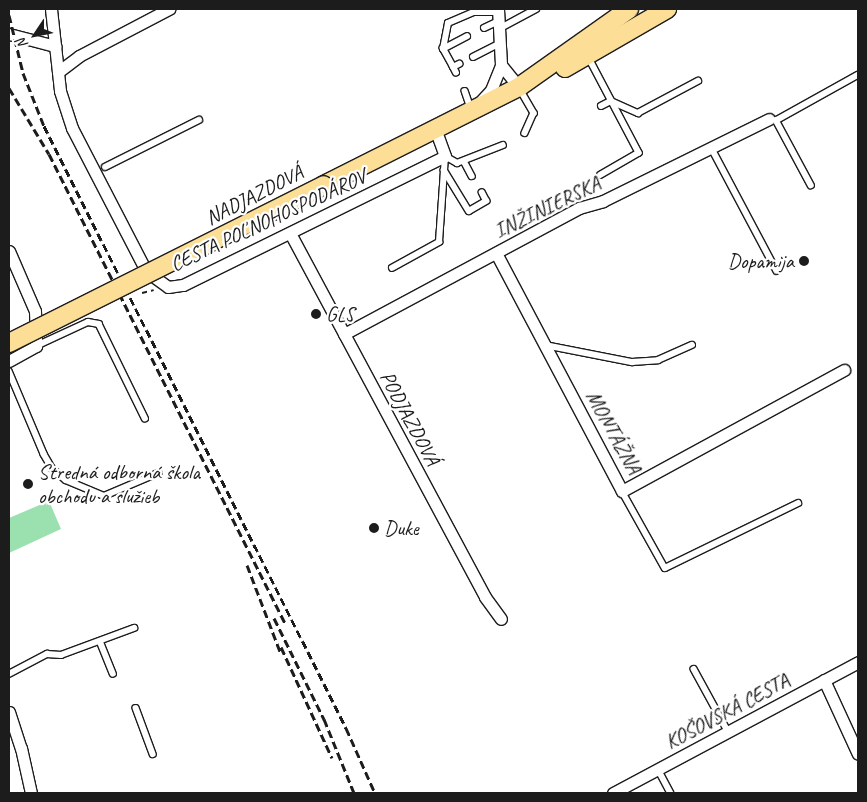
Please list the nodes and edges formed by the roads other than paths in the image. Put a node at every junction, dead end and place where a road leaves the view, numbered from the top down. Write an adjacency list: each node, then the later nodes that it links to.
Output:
1 (51, 9): 11 (street, CESTA POĽNOHOSPODÁROV)
2 (169, 9): 17 (street)
3 (536, 9): 6 (lane)
4 (629, 9): 12 (main road, NADJAZDOVÁ)
5 (667, 9): 12 (main road, NADJAZDOVÁ)
6 (498, 17): 7 (lane); 10 (street); 13 (lane)
7 (484, 28)
8 (9, 34): 11 (street)
9 (467, 36): 13 (lane)
10 (500, 43): 14 (lane); 16 (street)
11 (55, 46): 17 (street, CESTA POĽNOHOSPODÁROV)
12 (584, 48): 20 (main road, NADJAZDOVÁ); 22 (lane)
13 (443, 49): 15 (lane)
14 (473, 57)
15 (459, 64)
16 (501, 65): 20 (street); 24 (street)
17 (58, 72): 39 (street, CESTA POĽNOHOSPODÁROV)
18 (858, 75): 25 (lane)
19 (698, 81): 22 (lane)
20 (519, 88): 24 (main road, NADJAZDOVÁ); 28 (lane)
21 (465, 91): 24 (lane)
22 (611, 101): 23 (lane); 35 (lane)
23 (601, 106)
24 (472, 111): 27 (main road, NADJAZDOVÁ)
25 (773, 119): 30 (street, INŽINIERSKA); 37 (lane)
26 (199, 120): 33 (lane)
27 (435, 129): 31 (street); 45 (main road, NADJAZDOVÁ, bridge)
28 (525, 133)
29 (503, 145): 32 (lane)
30 (710, 145): 41 (street, INŽINIERSKA); 43 (lane)
31 (445, 156): 32 (lane); 34 (lane); 39 (street, CESTA POĽNOHOSPODÁROV)
32 (464, 161): 36 (lane)
33 (105, 168)
34 (444, 170): 38 (lane); 42 (lane)
35 (601, 175)
36 (472, 176)
37 (811, 184)
38 (482, 193)
39 (290, 233): 44 (street, PODJAZDOVÁ)
40 (9, 252): 48 (street)
41 (496, 253): 44 (street, INŽINIERSKA); 46 (street, MONTÁŽNA)
42 (392, 268)
43 (777, 271)
44 (344, 334): 56 (street, PODJAZDOVÁ)
45 (9, 342)
46 (545, 345): 47 (lane); 54 (street, MONTÁŽNA)
47 (692, 345)
48 (36, 346): 49 (street); 52 (lane)
49 (9, 361)
50 (844, 370): 54 (street, MONTÁŽNA)
51 (9, 371): 53 (lane)
52 (145, 418)
53 (158, 474)
54 (622, 491): 55 (lane)
55 (798, 503)
56 (501, 619)
57 (134, 628): 58 (lane)
58 (100, 641): 61 (lane); 62 (lane)
59 (858, 662): 63 (street, KOŠOVSKÁ CESTA)
60 (694, 669): 66 (lane)
61 (9, 674)
62 (113, 674)
63 (824, 680): 66 (street, KOŠOVSKÁ CESTA); 68 (street)
64 (136, 708): 67 (lane)
65 (9, 712): 70 (street)
66 (728, 731): 69 (street, KOŠOVSKÁ CESTA)
67 (153, 754)
68 (858, 754)
69 (658, 769): 71 (street, KOŠOVSKÁ CESTA); 72 (lane)
70 (31, 793)
71 (613, 793)
72 (671, 793)

